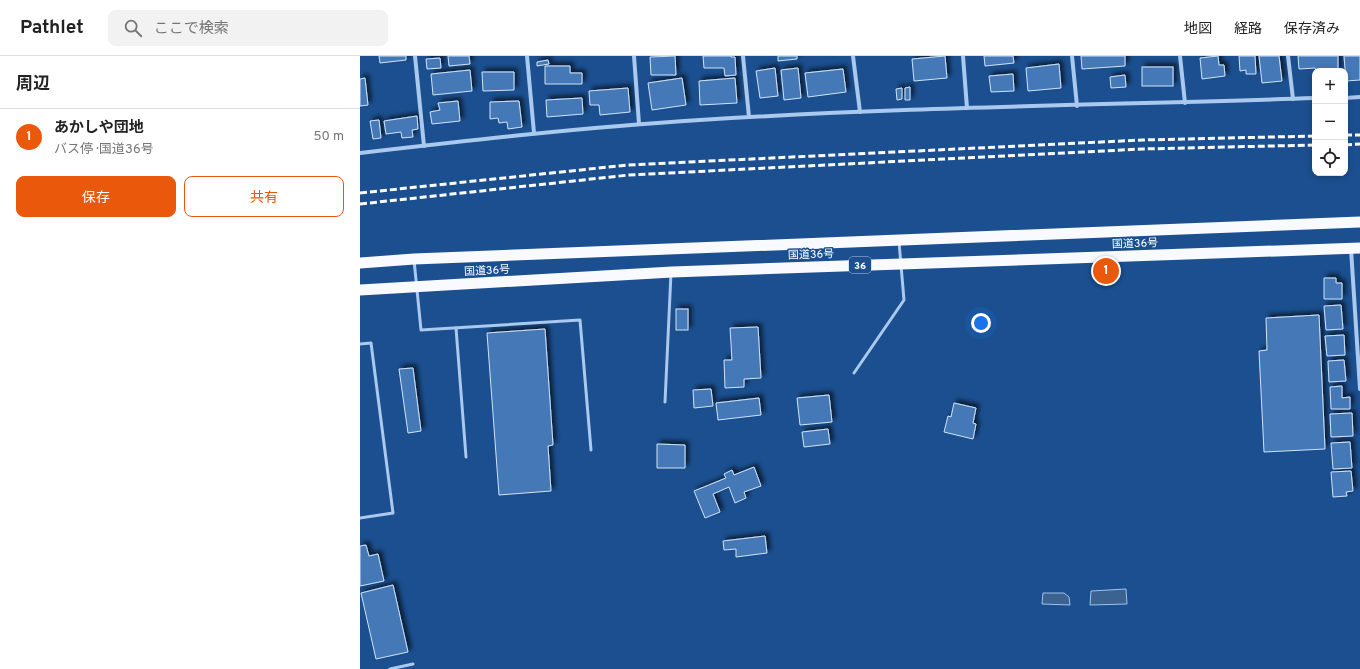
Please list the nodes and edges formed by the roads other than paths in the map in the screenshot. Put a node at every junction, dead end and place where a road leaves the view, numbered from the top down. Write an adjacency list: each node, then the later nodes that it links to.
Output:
1 (415, 56): 21 (street)
2 (527, 56): 20 (street)
3 (634, 56): 19 (street)
4 (743, 56): 18 (street)
5 (854, 56): 17 (street)
6 (963, 56): 16 (street)
7 (1072, 56): 15 (street)
8 (1180, 56): 14 (street)
9 (1288, 56): 13 (street)
10 (1360, 97): 12 (street)
11 (1312, 98): 13 (street)
12 (1348, 98)
13 (1293, 99): 14 (street)
14 (1185, 103): 15 (street)
15 (1077, 106): 16 (street)
16 (967, 108): 17 (street)
17 (860, 112): 18 (street)
18 (749, 117): 19 (street)
19 (639, 124): 20 (street)
20 (534, 133): 21 (street)
21 (424, 146): 22 (street)
22 (360, 153)
23 (1360, 222): 24 (highway, 国道36号 / 36)
24 (899, 240): 26 (highway, 国道36号 / 36); 28 (lane)
25 (1356, 248): 28 (highway, 国道36号 / 36); 35 (street)
26 (414, 259): 27 (highway, 国道36号 / 36); 30 (lane)
27 (360, 263)
28 (902, 264): 29 (highway, 国道36号 / 36); 34 (lane)
29 (672, 272): 30 (highway, 国道36号 / 36); 36 (lane)
30 (416, 287): 31 (highway, 国道36号 / 36); 32 (lane)
31 (360, 290)
32 (456, 328): 37 (lane); 38 (lane)
33 (360, 344): 39 (lane)
34 (854, 373)
35 (1360, 389)
36 (665, 402)
37 (591, 450)
38 (466, 456)
39 (360, 518)
40 (413, 664): 41 (lane)
41 (390, 669)

